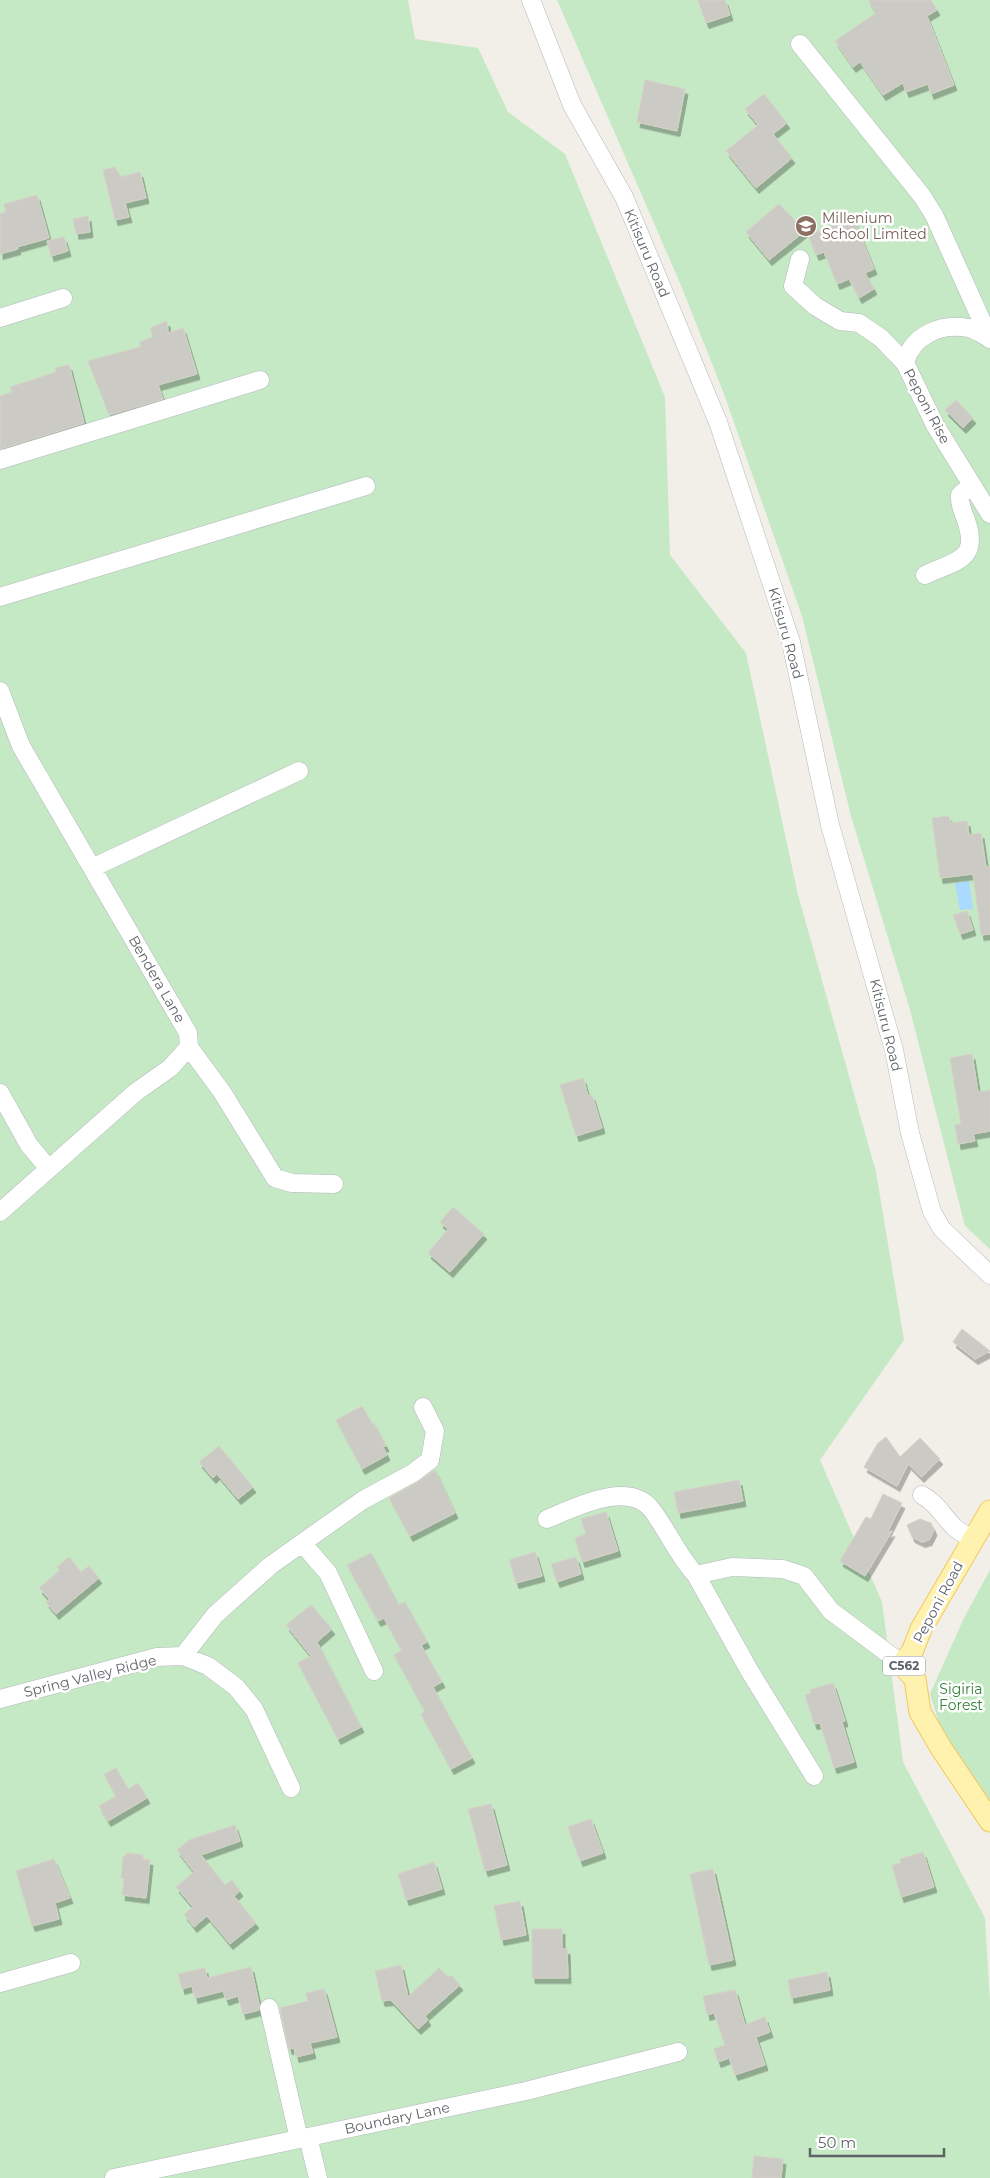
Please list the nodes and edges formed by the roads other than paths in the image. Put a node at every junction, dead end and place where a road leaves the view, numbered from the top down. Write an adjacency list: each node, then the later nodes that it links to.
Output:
1 (531, 0): 23 (street, Kitisuru Road)
2 (800, 44): 6 (street)
3 (800, 259): 7 (street, Peponi Rise)
4 (63, 298): 5 (street)
5 (0, 318)
6 (990, 339): 7 (street)
7 (905, 363): 10 (street, Peponi Rise)
8 (260, 380): 9 (street)
9 (0, 460)
10 (972, 485): 12 (street, Peponi Rise); 13 (street)
11 (366, 486): 14 (street)
12 (990, 514)
13 (925, 575)
14 (0, 597)
15 (0, 691): 17 (street, Bendera Lane)
16 (299, 771): 17 (street)
17 (92, 868): 18 (street, Bendera Lane)
18 (189, 1047): 20 (street); 21 (street)
19 (0, 1093): 20 (street)
20 (49, 1169): 22 (street)
21 (334, 1184)
22 (0, 1212)
23 (990, 1275)
24 (423, 1407): 29 (street)
25 (922, 1495): 28 (street)
26 (990, 1511): 28 (main road, Peponi Road / C562)
27 (547, 1519): 30 (street)
28 (973, 1538): 32 (main road, Peponi Road / C562)
29 (303, 1544): 31 (street); 33 (street)
30 (696, 1575): 32 (street); 35 (street)
31 (183, 1656): 34 (street, Spring Valley Ridge); 36 (street, Spring Valley Ridge)
32 (902, 1664): 37 (main road, C562)
33 (374, 1671)
34 (0, 1699)
35 (814, 1776)
36 (291, 1788)
37 (990, 1821)
38 (71, 1963): 39 (street)
39 (0, 1983)
40 (268, 2008): 42 (street)
41 (678, 2052): 42 (street, Boundary Lane)
42 (304, 2138): 43 (street, Boundary Lane); 44 (street)
43 (114, 2178)
44 (318, 2178)

